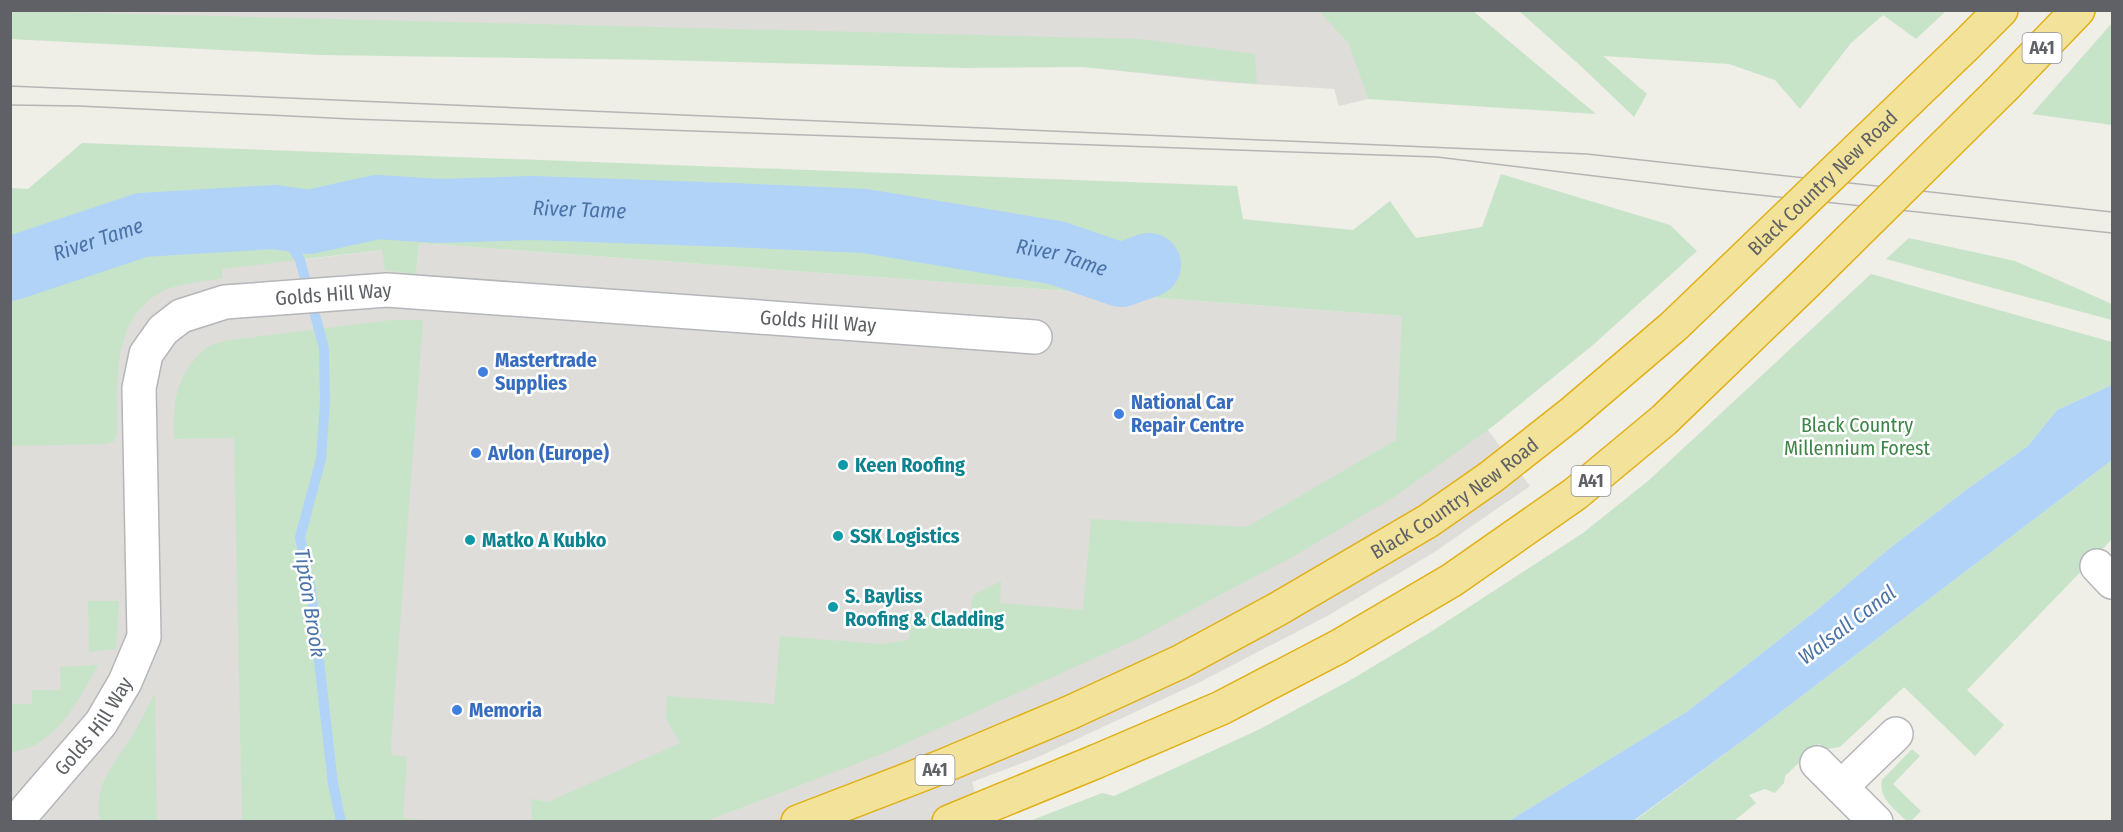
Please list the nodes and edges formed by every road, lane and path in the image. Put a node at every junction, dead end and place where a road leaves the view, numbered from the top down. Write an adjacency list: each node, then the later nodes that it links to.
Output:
1 (2001, 10): 8 (highway, Black Country New Road / A41, bridge)
2 (2078, 10): 9 (highway, A41, bridge)
3 (1035, 337): 7 (street, Golds Hill Way)
4 (1896, 734): 6 (street)
5 (1817, 763): 6 (street)
6 (1841, 787): 10 (street)
7 (25, 811)
8 (798, 822)
9 (950, 822)
10 (1876, 822)

